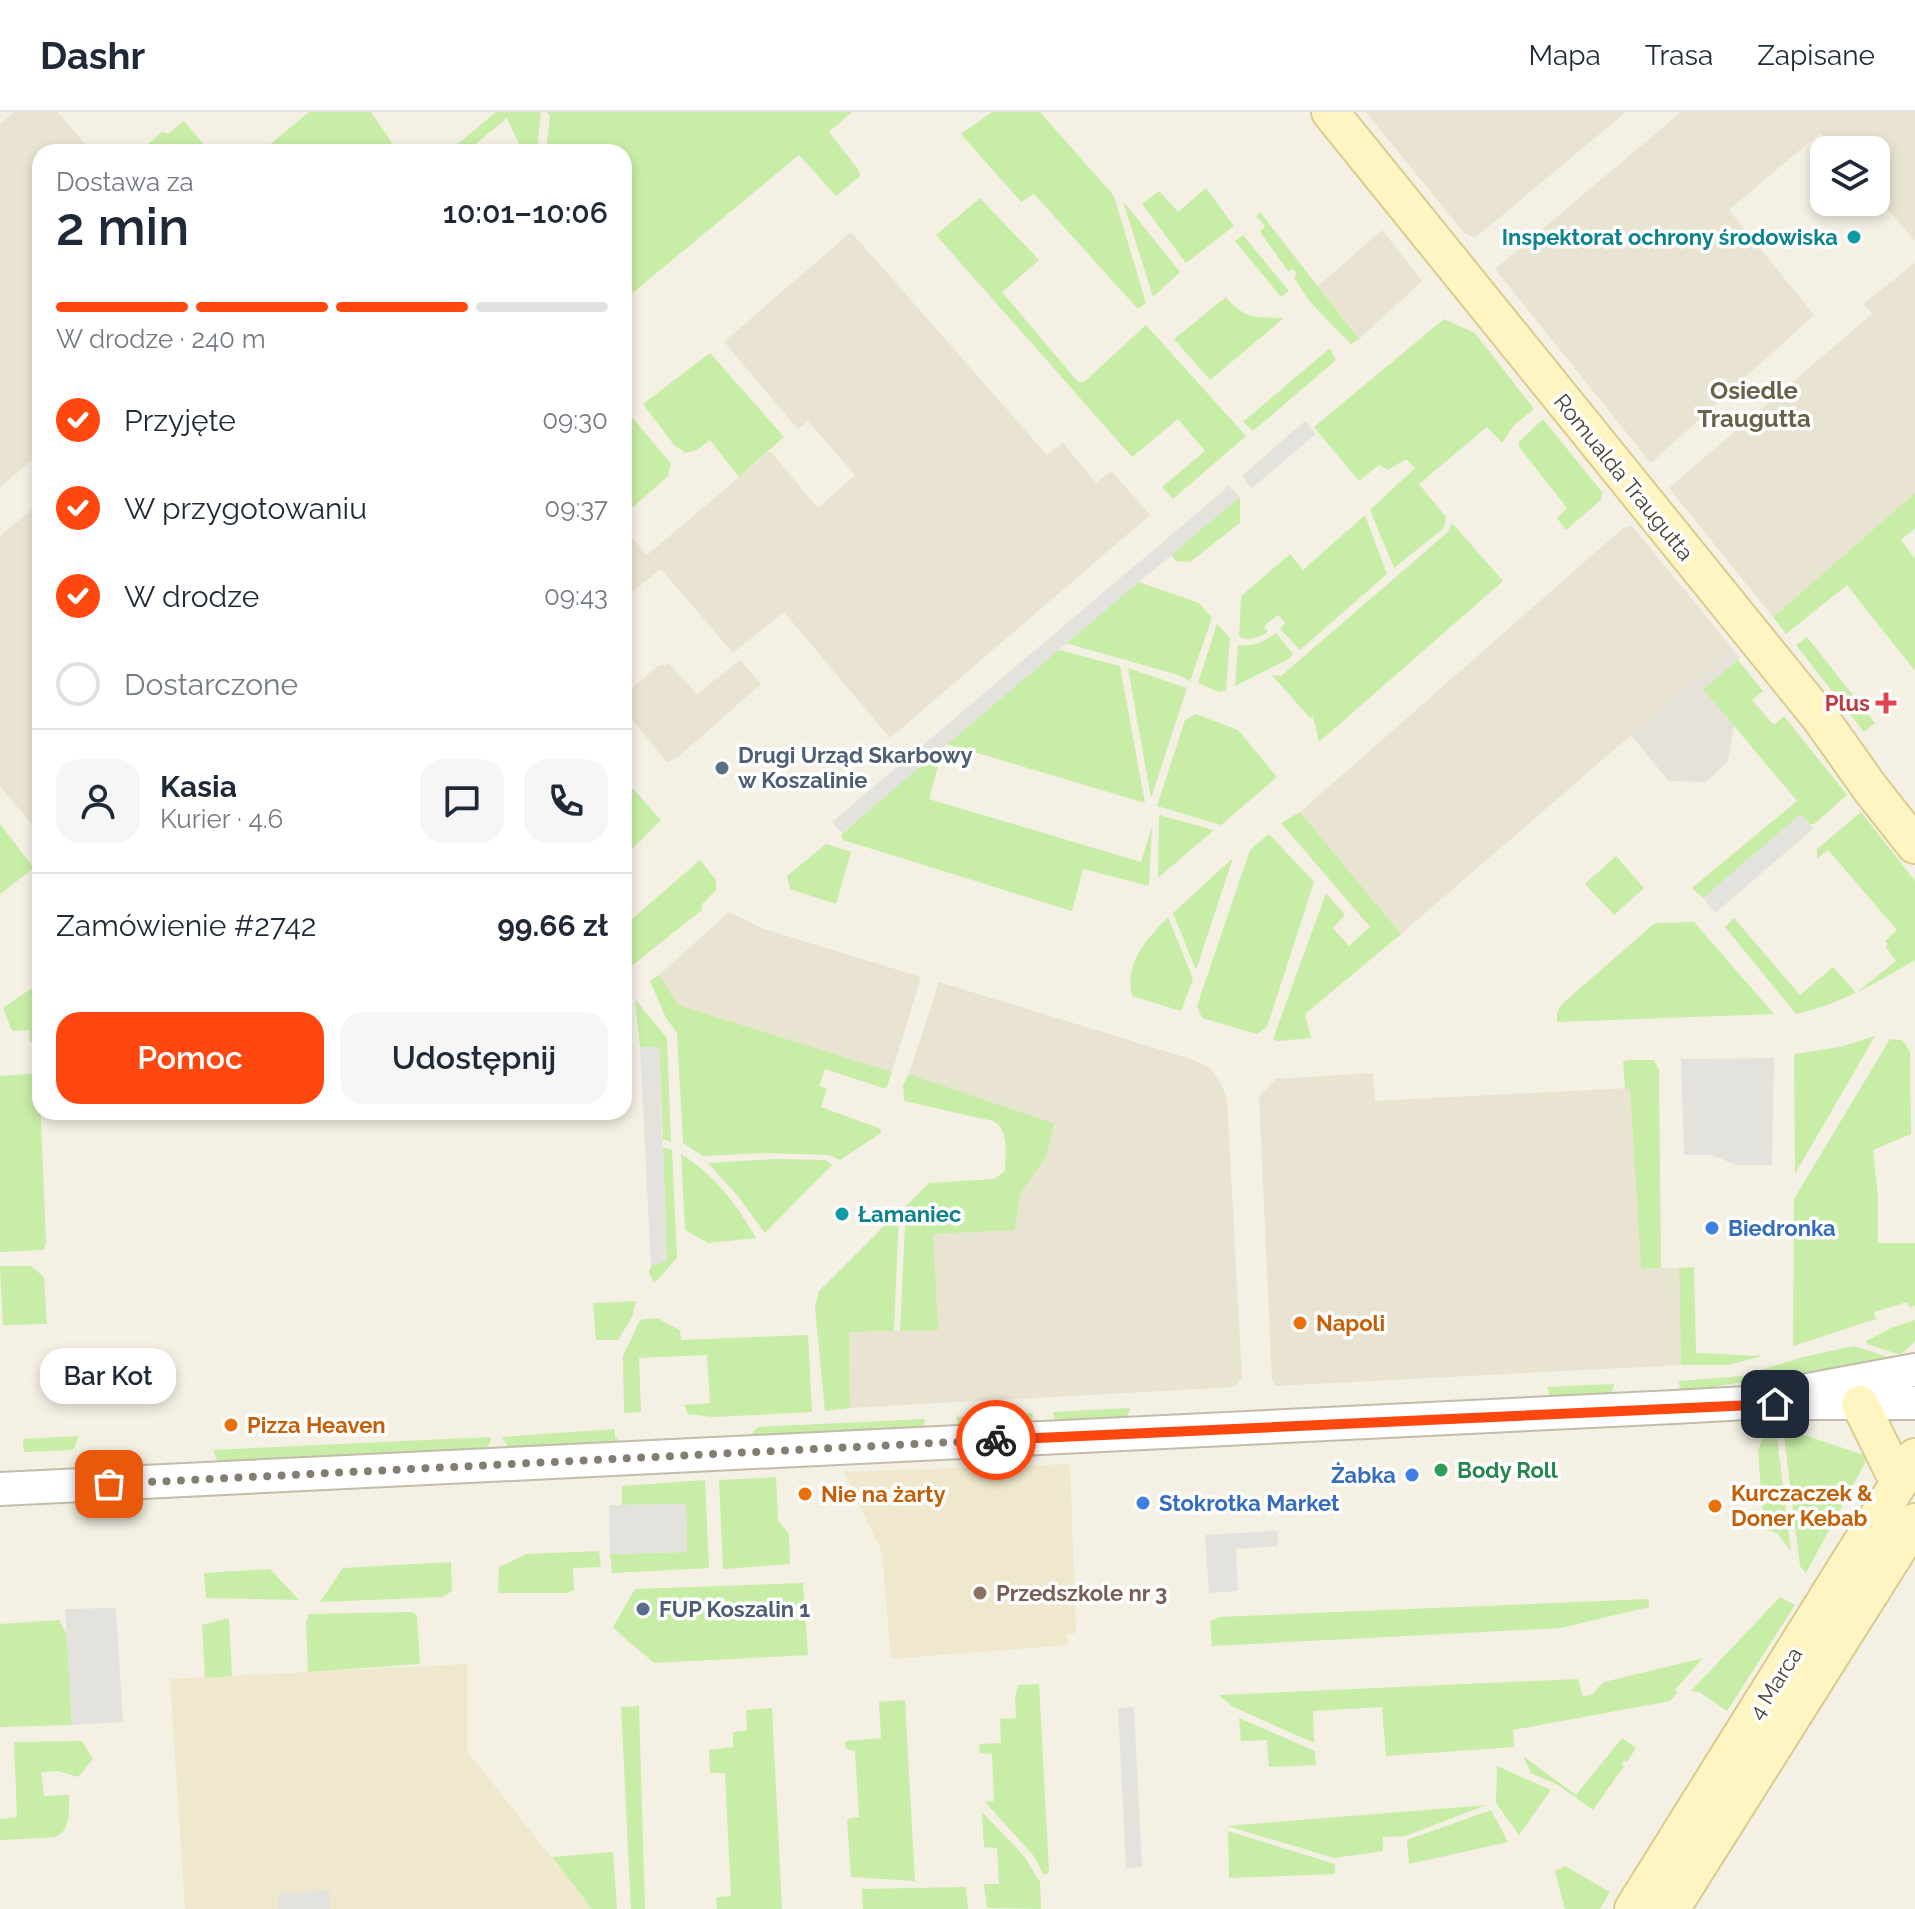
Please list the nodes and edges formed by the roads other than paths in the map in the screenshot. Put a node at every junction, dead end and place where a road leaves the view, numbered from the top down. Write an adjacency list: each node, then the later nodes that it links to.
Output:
1 (1330, 112): 2 (main road, Romualda Traugutta)
2 (1915, 845)
3 (1915, 1370): 4 (street)
4 (1746, 1403): 6 (street); 8 (street)
5 (1915, 1403): 6 (street)
6 (1860, 1404): 7 (main road)
7 (1907, 1470): 10 (main road, 4 Marca)
8 (0, 1489)
9 (1915, 1522): 11 (main road, 4 Marca)
10 (1633, 1909)
11 (1671, 1909)

